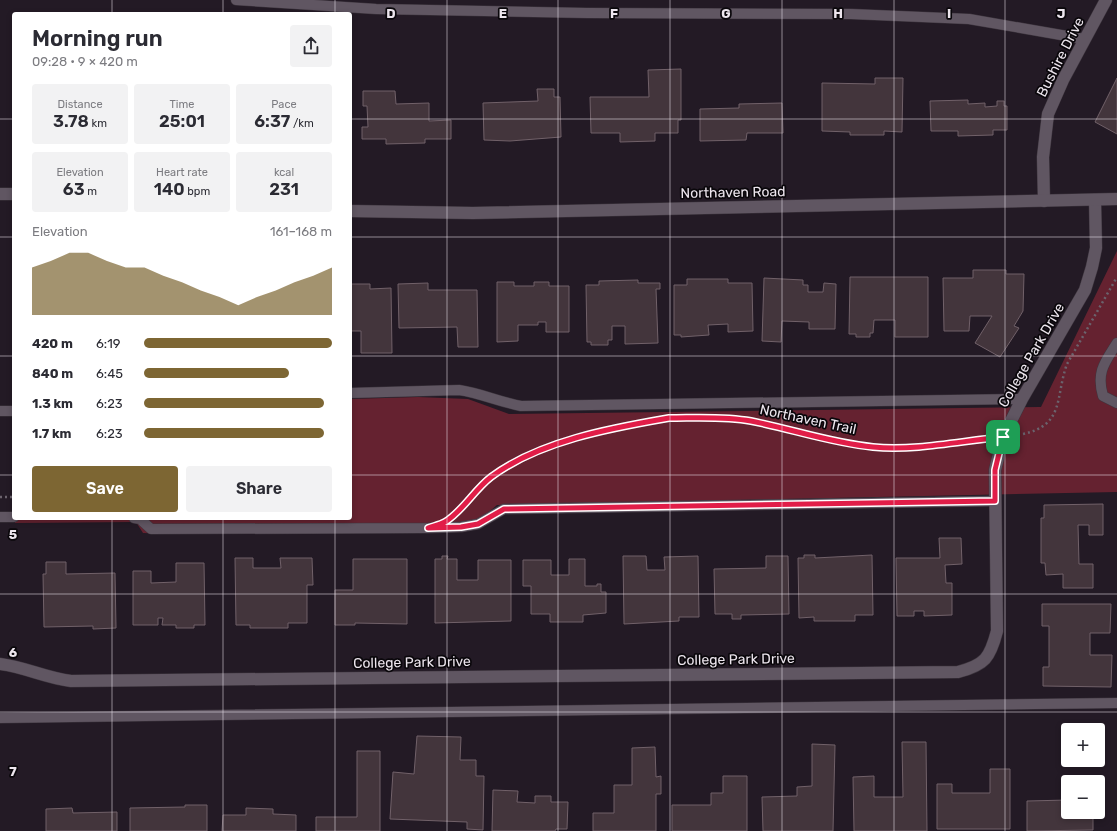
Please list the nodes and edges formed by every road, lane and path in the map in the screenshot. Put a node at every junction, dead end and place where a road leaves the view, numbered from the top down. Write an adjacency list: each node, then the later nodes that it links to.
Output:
1 (236, 0): 3 (lane)
2 (1106, 0): 3 (street, Bushire Drive)
3 (1084, 39): 7 (street, Bushire Drive)
4 (0, 194): 5 (street)
5 (12, 194)
6 (1117, 199): 8 (street, Northaven Road)
7 (1044, 200): 8 (street, Northaven Road); 9 (street, Northaven Road)
8 (1095, 200): 13 (street, College Park Drive)
9 (352, 211)
10 (1117, 277): 19 (path, Northaven Trail)
11 (1117, 342): 14 (lane)
12 (352, 393): 13 (lane)
13 (1022, 399): 19 (street, College Park Drive)
14 (1117, 403)
15 (0, 412): 16 (lane)
16 (12, 412)
17 (661, 420): 23 (path)
18 (728, 420): 19 (path, Northaven Trail)
19 (1003, 437): 22 (street, College Park Drive)
20 (0, 497): 21 (path)
21 (12, 497)
22 (995, 501): 26 (lane); 27 (street, College Park Drive)
23 (454, 514)
24 (0, 517): 25 (lane)
25 (12, 517)
26 (141, 520)
27 (0, 664)
28 (1117, 703): 29 (lane)
29 (0, 718)

